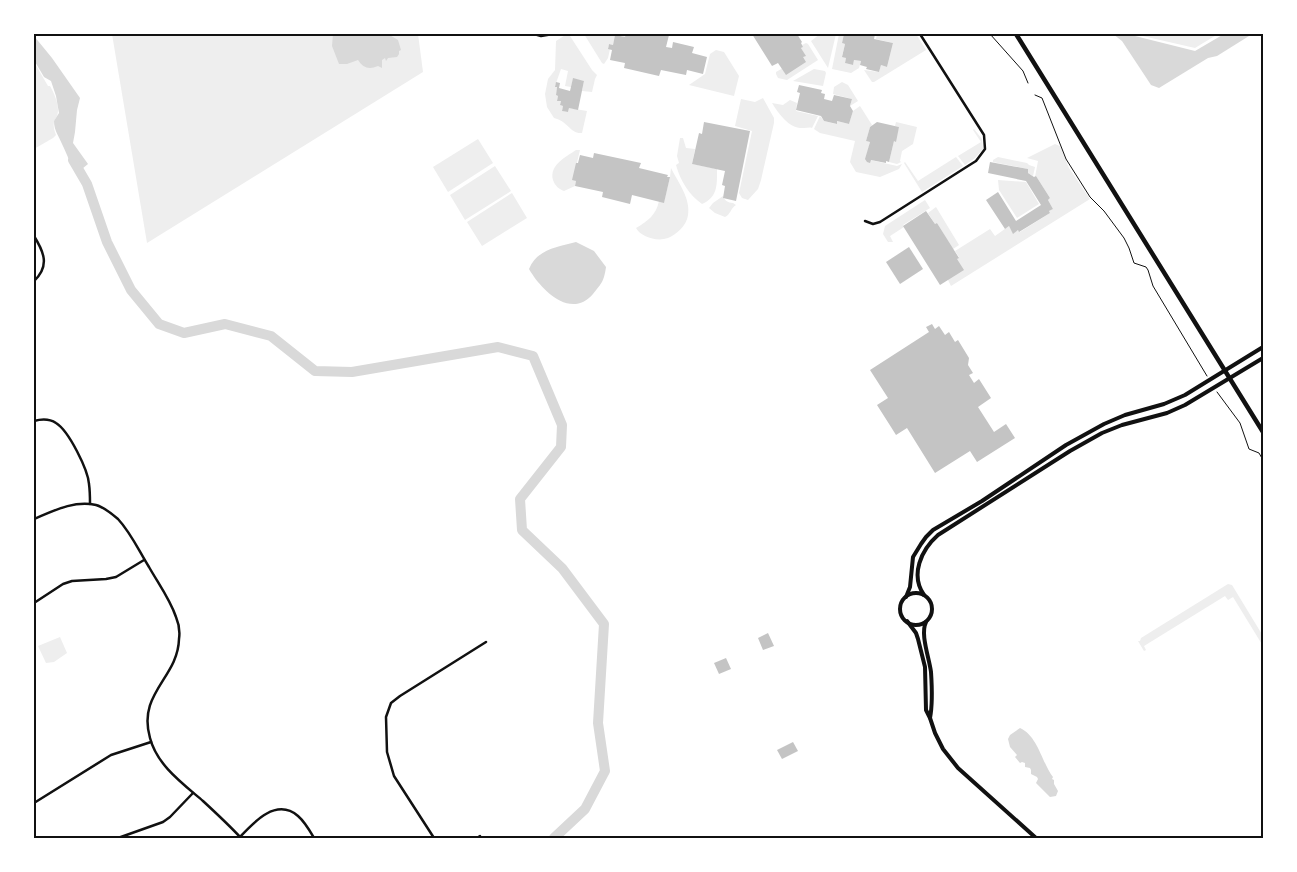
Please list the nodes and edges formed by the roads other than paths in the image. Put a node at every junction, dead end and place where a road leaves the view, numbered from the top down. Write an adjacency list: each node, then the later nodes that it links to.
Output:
1 (534, 34): 2 (street)
2 (553, 34)
3 (920, 34): 5 (street)
4 (1016, 34): 10 (main road)
5 (865, 221)
6 (34, 236): 7 (street)
7 (34, 281)
8 (1263, 347): 10 (main road)
9 (1263, 358): 11 (main road)
10 (1225, 370): 11 (main road); 18 (main road)
11 (1230, 379): 13 (main road); 17 (main road)
12 (34, 421): 14 (street)
13 (1263, 432)
14 (90, 504): 15 (street); 16 (street)
15 (34, 519)
16 (144, 560): 19 (street); 24 (street)
17 (924, 594): 18 (main road); 20 (main road)
18 (906, 597): 21 (main road)
19 (34, 603)
20 (927, 620): 21 (main road); 23 (main road)
21 (907, 621): 23 (main road)
22 (486, 642): 30 (street)
23 (930, 718): 31 (main road)
24 (151, 742): 25 (street); 26 (street)
25 (193, 793): 27 (street); 28 (street)
26 (34, 803)
27 (118, 838)
28 (240, 838): 29 (street)
29 (314, 838)
30 (434, 838)
31 (1036, 838)

